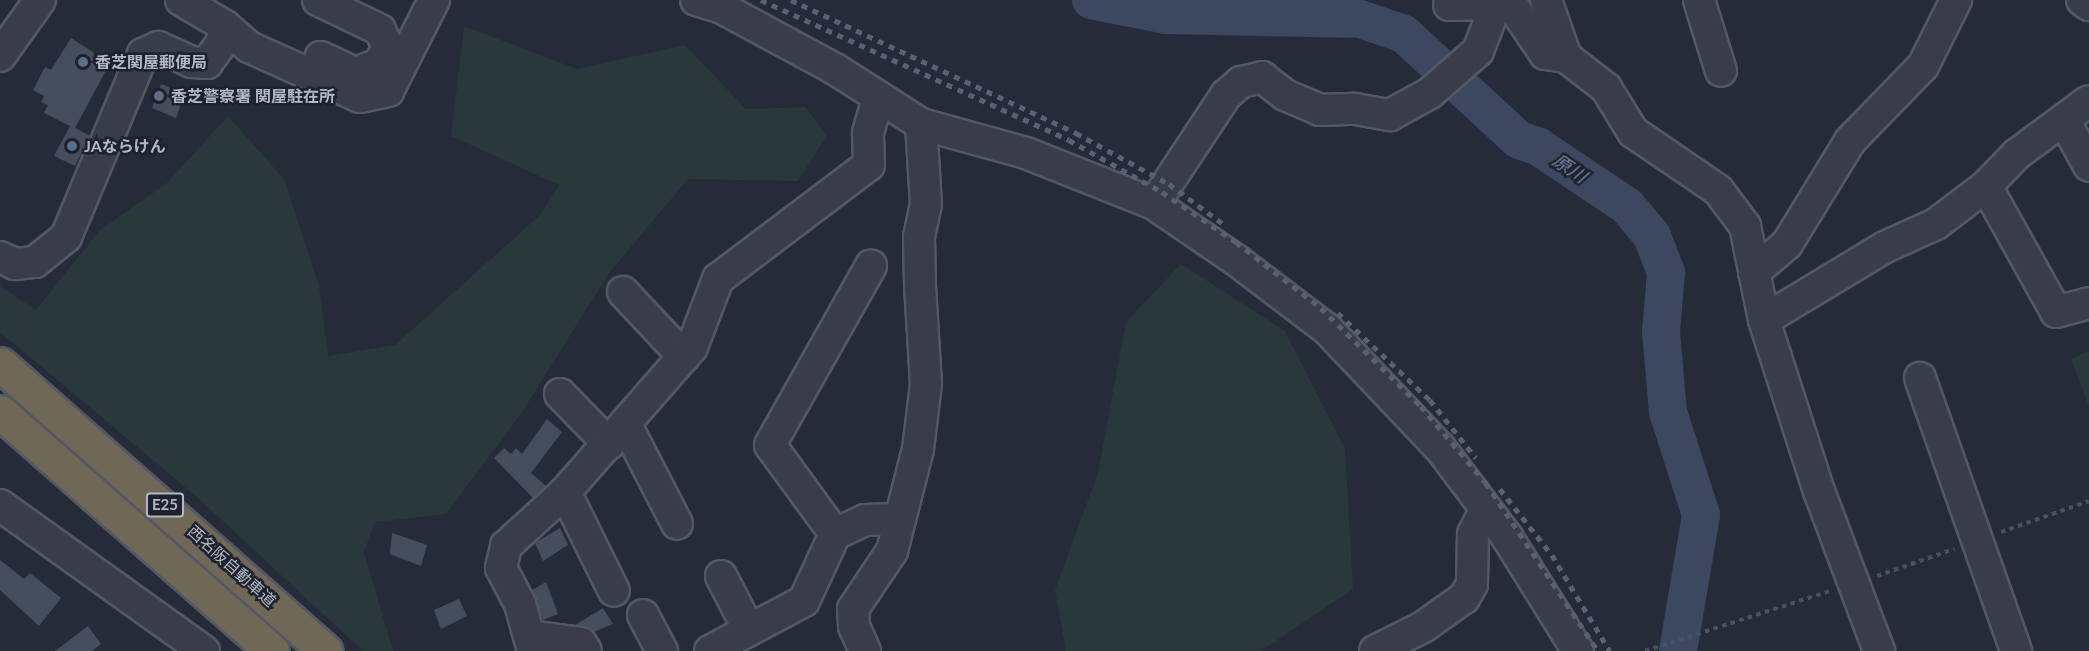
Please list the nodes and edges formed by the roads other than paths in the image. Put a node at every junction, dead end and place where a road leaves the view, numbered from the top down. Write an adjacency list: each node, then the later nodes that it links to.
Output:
1 (40, 0): 14 (street)
2 (182, 0): 13 (street)
3 (318, 0): 13 (street)
4 (435, 0): 13 (street)
5 (696, 0): 17 (street)
6 (1546, 0): 15 (street)
7 (1699, 0): 16 (street)
8 (1956, 0): 26 (street)
9 (2082, 0): 12 (street)
10 (1495, 2): 11 (street); 15 (street); 23 (street)
11 (1449, 5)
12 (2089, 5)
13 (225, 26): 24 (street)
14 (0, 56)
15 (1566, 57): 26 (street)
16 (1721, 71)
17 (878, 99): 20 (street); 30 (street)
18 (2089, 101): 19 (street)
19 (2064, 120): 21 (street); 22 (street)
20 (921, 124): 23 (street); 39 (street)
21 (2089, 166)
22 (1986, 186): 28 (street); 29 (street)
23 (1154, 204): 38 (street)
24 (0, 257)
25 (871, 266): 41 (street)
26 (1754, 272): 29 (street)
27 (623, 292): 30 (street)
28 (2089, 303)
29 (1764, 320): 56 (street)
30 (684, 357): 35 (street)
31 (0, 364): 49 (highway, 西名阪自動車道 / E25)
32 (1920, 378): 57 (street)
33 (560, 394): 35 (street)
34 (0, 412): 48 (highway, E25)
35 (618, 434): 36 (street); 40 (street)
36 (565, 492): 43 (street); 46 (street)
37 (0, 505): 47 (street)
38 (1486, 509): 54 (street); 55 (street)
39 (897, 519): 41 (street); 53 (street)
40 (677, 524)
41 (835, 534): 45 (street)
42 (721, 576): 45 (street)
43 (614, 591)
44 (643, 615): 51 (street)
45 (749, 630): 52 (street)
46 (532, 643): 50 (street)
47 (184, 646)
48 (272, 651)
49 (326, 651)
50 (586, 651)
51 (662, 651)
52 (710, 651)
53 (865, 651)
54 (1375, 651)
55 (1578, 651)
56 (1879, 651)
57 (2016, 651)

